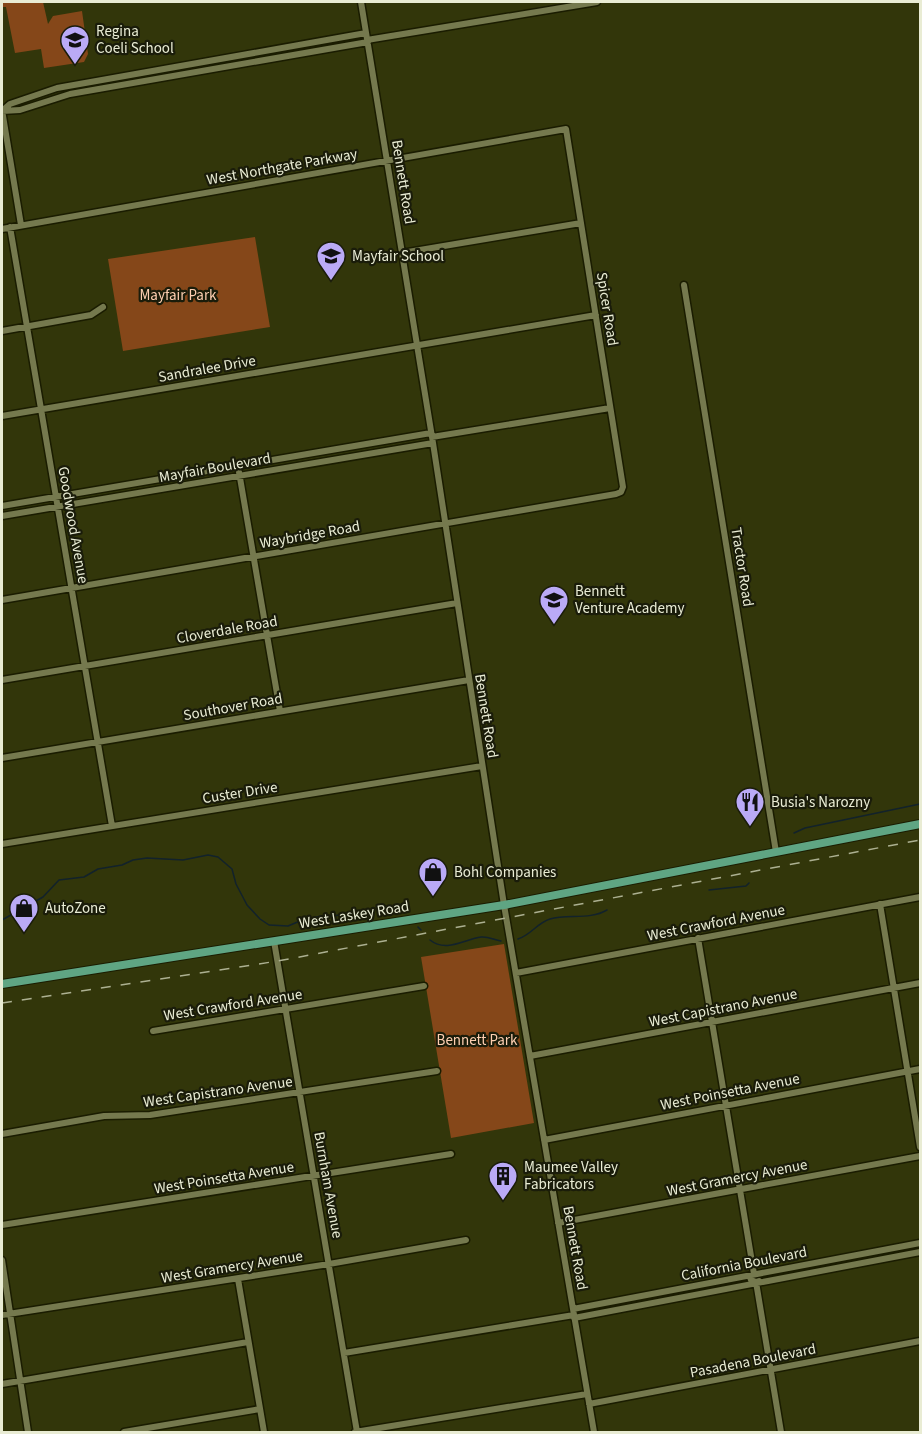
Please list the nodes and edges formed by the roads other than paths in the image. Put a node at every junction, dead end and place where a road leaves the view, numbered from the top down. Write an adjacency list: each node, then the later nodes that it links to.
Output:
1 (361, 2): 3 (street, Bennett Road)
2 (597, 2): 3 (street)
3 (367, 38): 4 (street); 6 (street); 12 (street, Bennett Road)
4 (274, 50): 5 (street); 6 (street)
5 (240, 56): 7 (street); 8 (street)
6 (275, 58): 7 (street)
7 (242, 64): 9 (street)
8 (108, 79): 9 (street); 10 (street)
9 (110, 87): 10 (street)
10 (2, 111): 14 (street)
11 (566, 129): 12 (street, West Northgate Parkway); 13 (street, Spicer Road)
12 (387, 160): 14 (street, West Northgate Parkway); 17 (street, Bennett Road)
13 (581, 223): 17 (street); 20 (street, Spicer Road)
14 (21, 225): 15 (street, West Northgate Parkway)
15 (10, 227): 16 (street, West Northgate Parkway); 21 (street, Goodwood Avenue)
16 (2, 229)
17 (402, 253): 23 (street, Bennett Road)
18 (684, 285): 51 (street, Tractor Road)
19 (103, 307): 21 (street)
20 (596, 315): 23 (street, Sandralee Drive); 24 (street, Spicer Road)
21 (27, 326): 22 (street); 25 (street, Goodwood Avenue)
22 (2, 331)
23 (417, 346): 25 (street, Sandralee Drive); 27 (street, Bennett Road)
24 (610, 408): 27 (street, Mayfair Boulevard); 30 (street, Spicer Road)
25 (41, 410): 26 (street, Sandralee Drive); 31 (street, Goodwood Avenue)
26 (2, 416)
27 (432, 438): 28 (street, Mayfair Boulevard); 29 (street, Mayfair Boulevard); 35 (street, Bennett Road)
28 (238, 466): 29 (street); 31 (street, Mayfair Boulevard)
29 (239, 475): 33 (street, Mayfair Boulevard); 36 (street)
30 (621, 492): 35 (street, Waybridge Road)
31 (56, 497): 32 (street, Mayfair Boulevard); 33 (street, Goodwood Avenue)
32 (2, 506)
33 (58, 507): 34 (street, Mayfair Boulevard); 37 (street, Goodwood Avenue)
34 (2, 516)
35 (445, 524): 36 (street, Waybridge Road); 39 (street, Bennett Road)
36 (254, 556): 37 (street, Waybridge Road); 40 (street)
37 (72, 588): 38 (street, Waybridge Road); 41 (street, Goodwood Avenue)
38 (2, 600)
39 (457, 603): 40 (street, Cloverdale Road); 43 (street, Bennett Road)
40 (267, 635): 41 (street, Cloverdale Road); 44 (street)
41 (85, 666): 42 (street, Cloverdale Road); 45 (street, Goodwood Avenue)
42 (2, 680)
43 (469, 680): 44 (street, Southover Road); 47 (street, Bennett Road)
44 (280, 711): 45 (street, Southover Road)
45 (98, 742): 46 (street, Southover Road); 49 (street, Goodwood Avenue)
46 (2, 758)
47 (482, 766): 49 (street, Custer Drive); 54 (street, Bennett Road)
48 (921, 824): 51 (main road, West Laskey Road)
49 (112, 826): 50 (street, Custer Drive)
50 (2, 844)
51 (776, 852): 54 (main road, West Laskey Road)
52 (921, 897): 53 (street, West Crawford Avenue)
53 (880, 904): 55 (street, West Crawford Avenue); 61 (street)
54 (504, 905): 56 (main road, West Laskey Road); 57 (street, Bennett Road)
55 (698, 939): 57 (street, West Crawford Avenue); 63 (street)
56 (274, 941): 59 (main road, West Laskey Road); 62 (street, Burnham Avenue)
57 (516, 973): 65 (street, Bennett Road)
58 (921, 983): 61 (street, West Capistrano Avenue)
59 (2, 984)
60 (424, 986): 62 (street, West Crawford Avenue)
61 (894, 988): 63 (street, West Capistrano Avenue); 68 (street)
62 (286, 1009): 64 (street, West Crawford Avenue); 69 (street, Burnham Avenue)
63 (712, 1023): 65 (street, West Capistrano Avenue); 70 (street)
64 (153, 1030)
65 (530, 1056): 72 (street, Bennett Road)
66 (921, 1069): 68 (street, West Poinsetta Avenue)
67 (438, 1071): 69 (street, West Capistrano Avenue)
68 (908, 1071): 70 (street, West Poinsetta Avenue); 73 (street)
69 (300, 1093): 71 (street, West Capistrano Avenue); 76 (street, Burnham Avenue)
70 (726, 1106): 72 (street, West Poinsetta Avenue); 77 (street)
71 (2, 1134)
72 (544, 1140): 78 (street, Bennett Road)
73 (921, 1147)
74 (451, 1154): 76 (street, West Poinsetta Avenue)
75 (921, 1156): 77 (street, West Gramercy Avenue)
76 (314, 1176): 79 (street, West Poinsetta Avenue); 85 (street, Burnham Avenue)
77 (740, 1190): 78 (street, West Gramercy Avenue); 87 (street)
78 (558, 1223): 93 (street, Bennett Road)
79 (2, 1225)
80 (466, 1240): 85 (street, West Gramercy Avenue)
81 (921, 1243): 83 (street, California Boulevard)
82 (921, 1252): 86 (street, California Boulevard)
83 (845, 1257): 86 (street); 87 (street, California Boulevard)
84 (2, 1260): 92 (street)
85 (329, 1264): 88 (street, West Gramercy Avenue); 97 (street, Burnham Avenue)
86 (847, 1266): 89 (street, California Boulevard)
87 (754, 1274): 89 (street); 90 (street, California Boulevard)
88 (238, 1279): 92 (street, West Gramercy Avenue); 96 (street)
89 (756, 1282): 91 (street, California Boulevard); 98 (street)
90 (665, 1291): 91 (street); 93 (street, California Boulevard)
91 (667, 1299): 93 (street, California Boulevard)
92 (11, 1314): 94 (street, West Gramercy Avenue); 99 (street)
93 (574, 1314): 97 (street, California Boulevard); 101 (street, Bennett Road)
94 (2, 1315)
95 (921, 1341): 98 (street, Pasadena Boulevard)
96 (248, 1342): 99 (street); 103 (street)
97 (344, 1353): 107 (street, Burnham Avenue)
98 (771, 1370): 102 (street, Pasadena Boulevard); 109 (street)
99 (20, 1381): 100 (street); 104 (street)
100 (2, 1384)
101 (587, 1394): 102 (street, Bennett Road); 107 (street)
102 (589, 1404): 108 (street, Bennett Road)
103 (260, 1409): 105 (street); 106 (street)
104 (28, 1432)
105 (124, 1432)
106 (264, 1432)
107 (356, 1432)
108 (594, 1432)
109 (782, 1432)

